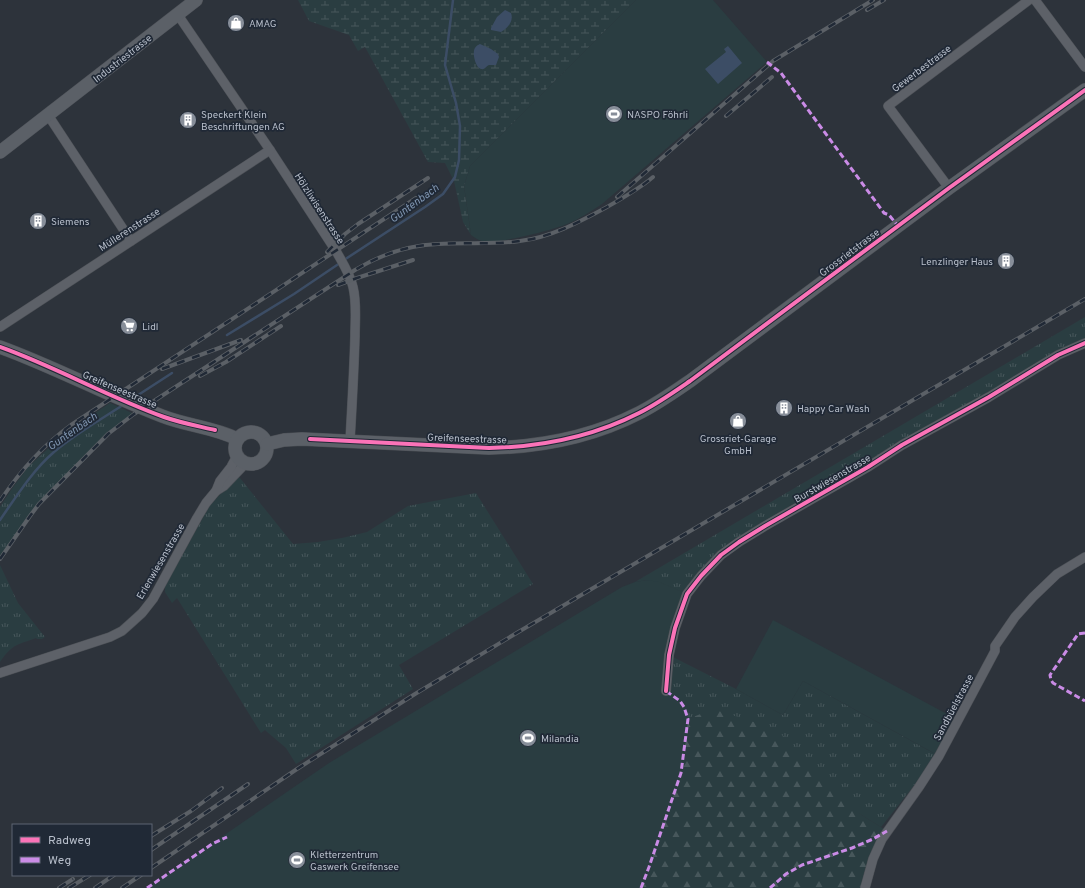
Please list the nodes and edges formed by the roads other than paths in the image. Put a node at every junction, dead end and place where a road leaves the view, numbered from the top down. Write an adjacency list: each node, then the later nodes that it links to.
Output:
1 (196, 0): 4 (street, Industriestrasse)
2 (1029, 0): 10 (street, Gewerbestrasse)
3 (1035, 0): 5 (street)
4 (178, 15): 7 (street, Industriestrasse); 8 (street, Hölzliwisenstrasse)
5 (1085, 67)
6 (1085, 90): 10 (street, Grossrietstrasse)
7 (48, 116): 9 (street, Industriestrasse); 11 (street)
8 (270, 150): 11 (street, Müllerenstrasse); 19 (street, Hölzliwisenstrasse)
9 (0, 152)
10 (949, 188): 17 (street, Grossrietstrasse)
11 (130, 242): 12 (street, Müllerenstrasse)
12 (0, 328)
13 (0, 341): 16 (street, Greifenseestrasse)
14 (1085, 343): 24 (street, Burstwiesenstrasse)
15 (0, 347): 16 (street, Greifenseestrasse)
16 (21, 355): 18 (street, Greifenseestrasse)
17 (620, 422): 19 (street, Greifenseestrasse)
18 (237, 439): 20 (street); 21 (street)
19 (350, 441): 20 (street, Greifenseestrasse)
20 (267, 444): 21 (street)
21 (242, 459): 23 (street, Erlenwiesenstrasse)
22 (1085, 557): 25 (street, Sandbüelstrasse)
23 (0, 673)
24 (666, 691)
25 (865, 888)

